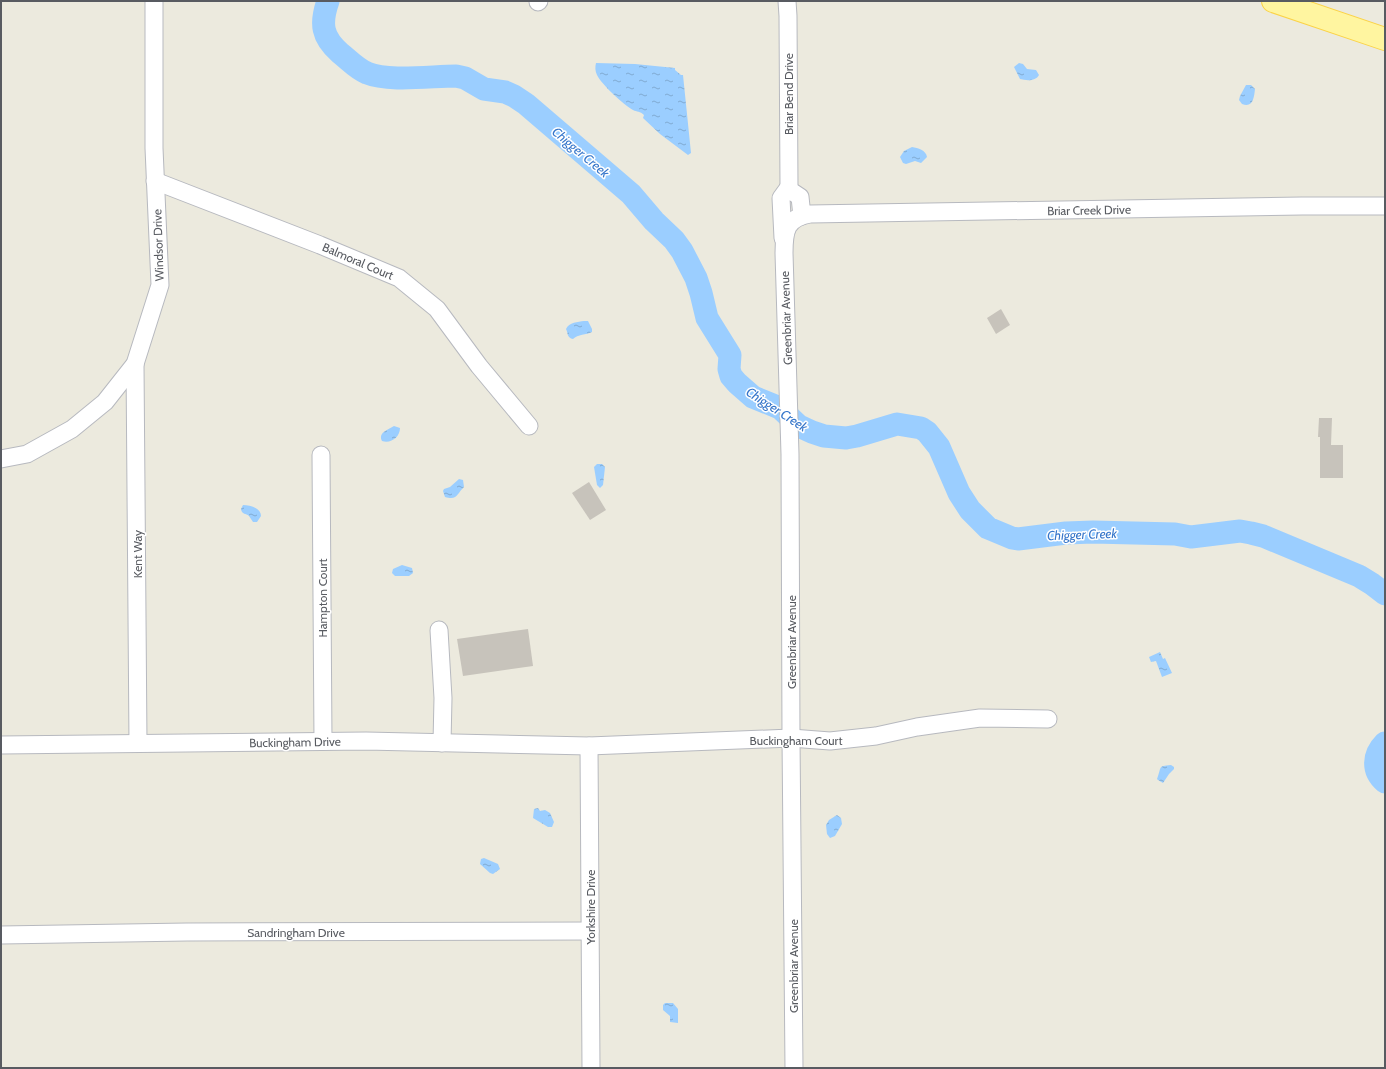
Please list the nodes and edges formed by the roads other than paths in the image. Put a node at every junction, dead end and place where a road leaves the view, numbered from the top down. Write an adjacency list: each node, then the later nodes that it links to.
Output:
1 (154, 1): 5 (street, Windsor Drive)
2 (787, 1): 6 (street, Briar Bend Drive)
3 (1273, 1): 4 (main road)
4 (1385, 39)
5 (155, 181): 10 (street, Windsor Drive); 11 (street, Balmoral Court)
6 (789, 187): 8 (street); 9 (street, Briar Bend Drive)
7 (1385, 206): 8 (street, Briar Creek Drive)
8 (798, 217): 9 (street, Greenbriar Avenue)
9 (784, 244): 16 (street, Greenbriar Avenue)
10 (136, 364): 13 (street, Windsor Drive); 18 (street, Kent Way)
11 (529, 426)
12 (321, 455): 17 (street, Hampton Court)
13 (1, 459)
14 (440, 630): 19 (street)
15 (1048, 719): 16 (street, Buckingham Court)
16 (791, 738): 21 (street, Buckingham Court); 25 (street, Greenbriar Avenue)
17 (323, 741): 18 (street, Buckingham Drive); 19 (street, Buckingham Drive)
18 (138, 743): 20 (street, Buckingham Drive)
19 (442, 743): 21 (street, Buckingham Drive)
20 (1, 745)
21 (590, 746): 22 (street, Yorkshire Drive)
22 (590, 931): 23 (street, Sandringham Drive); 24 (street, Yorkshire Drive)
23 (1, 935)
24 (591, 1068)
25 (794, 1068)

